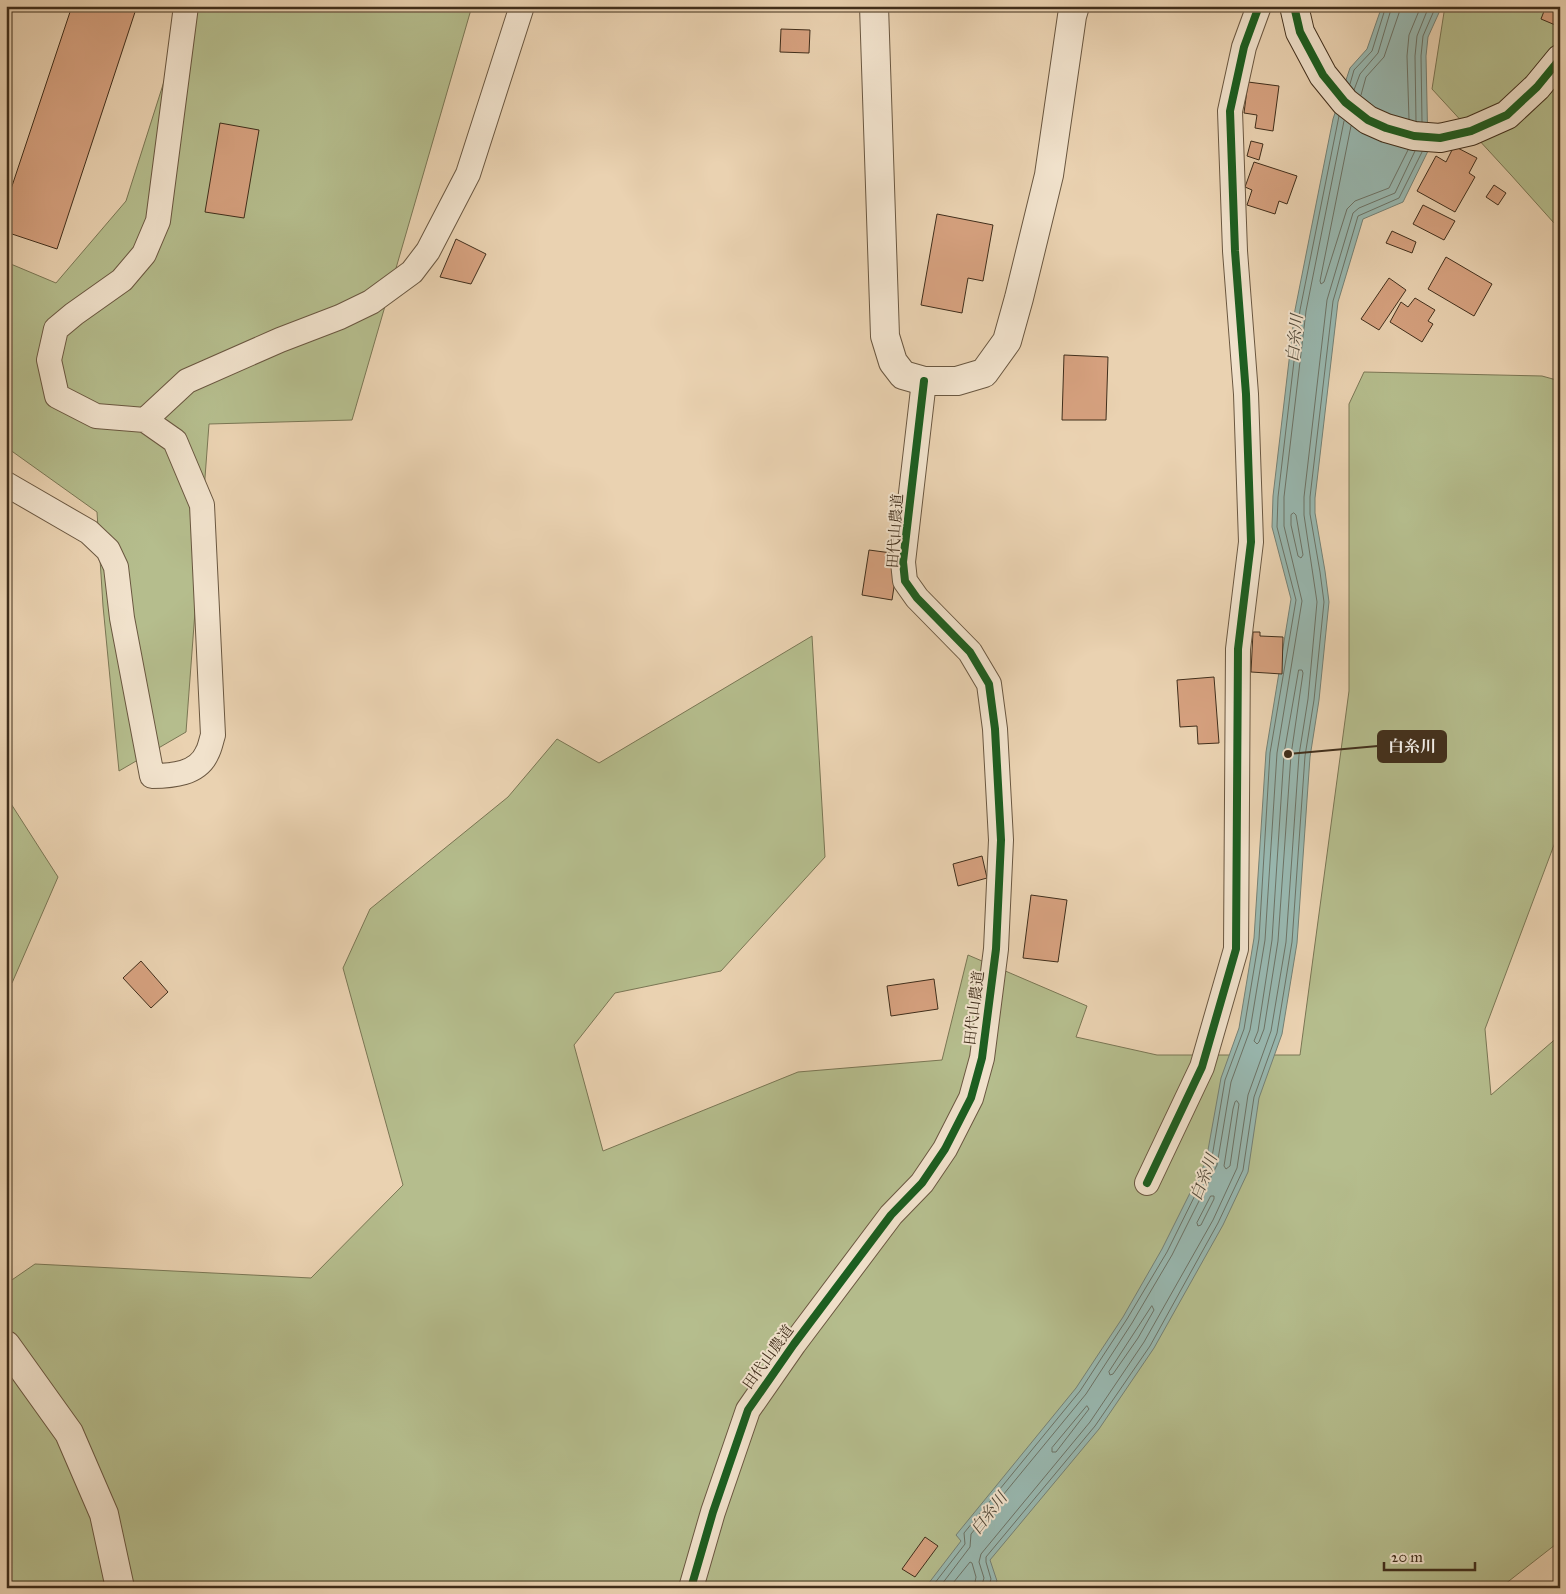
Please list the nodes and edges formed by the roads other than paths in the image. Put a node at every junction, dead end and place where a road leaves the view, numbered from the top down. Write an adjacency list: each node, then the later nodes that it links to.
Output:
1 (186, 6): 9 (street)
2 (522, 6): 9 (street)
3 (874, 6): 8 (street)
4 (1075, 6): 8 (street)
5 (1259, 6): 11 (street)
6 (1294, 6): 7 (street)
7 (1560, 59)
8 (924, 381): 14 (street, 田代山農道)
9 (145, 420): 10 (street)
10 (6, 484)
11 (1147, 1183)
12 (6, 1345): 13 (street)
13 (120, 1588)
14 (692, 1588)

